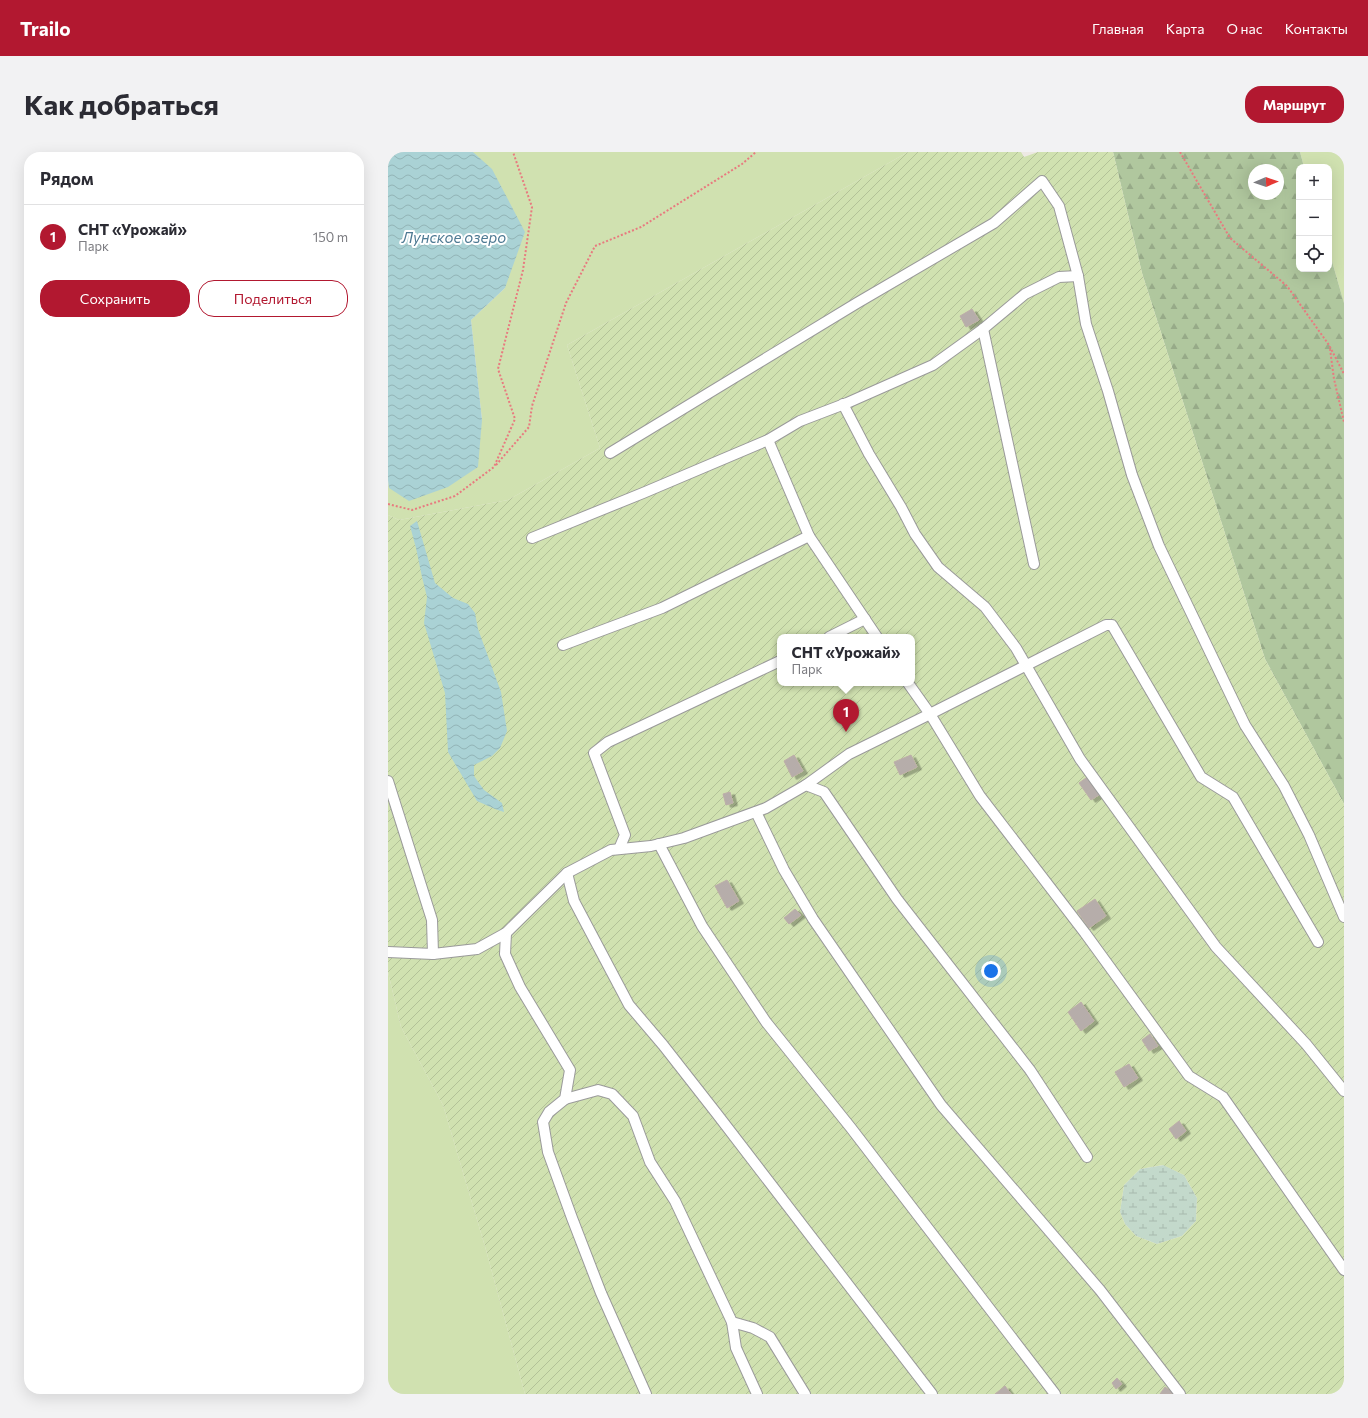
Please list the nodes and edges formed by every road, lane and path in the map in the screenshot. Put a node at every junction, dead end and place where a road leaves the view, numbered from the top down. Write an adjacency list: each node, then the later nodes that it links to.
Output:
1 (513, 152): 12 (path)
2 (756, 152): 12 (path)
3 (1180, 152): 6 (path)
4 (1078, 276): 5 (street); 11 (street); 31 (street)
5 (983, 329): 8 (street); 16 (street)
6 (1329, 345): 7 (path); 9 (path)
7 (1344, 374)
8 (843, 404): 10 (street); 22 (street)
9 (1344, 422)
10 (768, 440): 14 (street); 15 (street)
11 (610, 453)
12 (494, 467): 13 (path)
13 (388, 504)
14 (809, 536): 17 (street); 20 (street)
15 (532, 538)
16 (1034, 564)
17 (865, 619): 18 (street); 19 (street)
18 (835, 634)
19 (875, 634)
20 (563, 645)
21 (777, 662): 29 (street)
22 (1025, 665): 24 (street); 33 (street); 36 (street)
23 (910, 686): 24 (street)
24 (930, 714): 26 (street); 39 (street)
25 (388, 781): 35 (street)
26 (806, 785): 27 (street); 38 (street)
27 (756, 812): 28 (street); 46 (street)
28 (659, 844): 29 (street); 45 (street)
29 (619, 849): 30 (street)
30 (567, 872): 32 (street); 44 (street)
31 (1344, 917)
32 (506, 933): 35 (street); 37 (street)
33 (1318, 942)
34 (388, 952): 35 (street)
35 (433, 954)
36 (1344, 1091)
37 (565, 1099): 40 (street); 41 (street)
38 (1086, 1157)
39 (1344, 1270)
40 (732, 1322): 42 (street); 43 (street)
41 (646, 1394)
42 (757, 1394)
43 (805, 1394)
44 (932, 1394)
45 (1055, 1394)
46 (1180, 1394)

